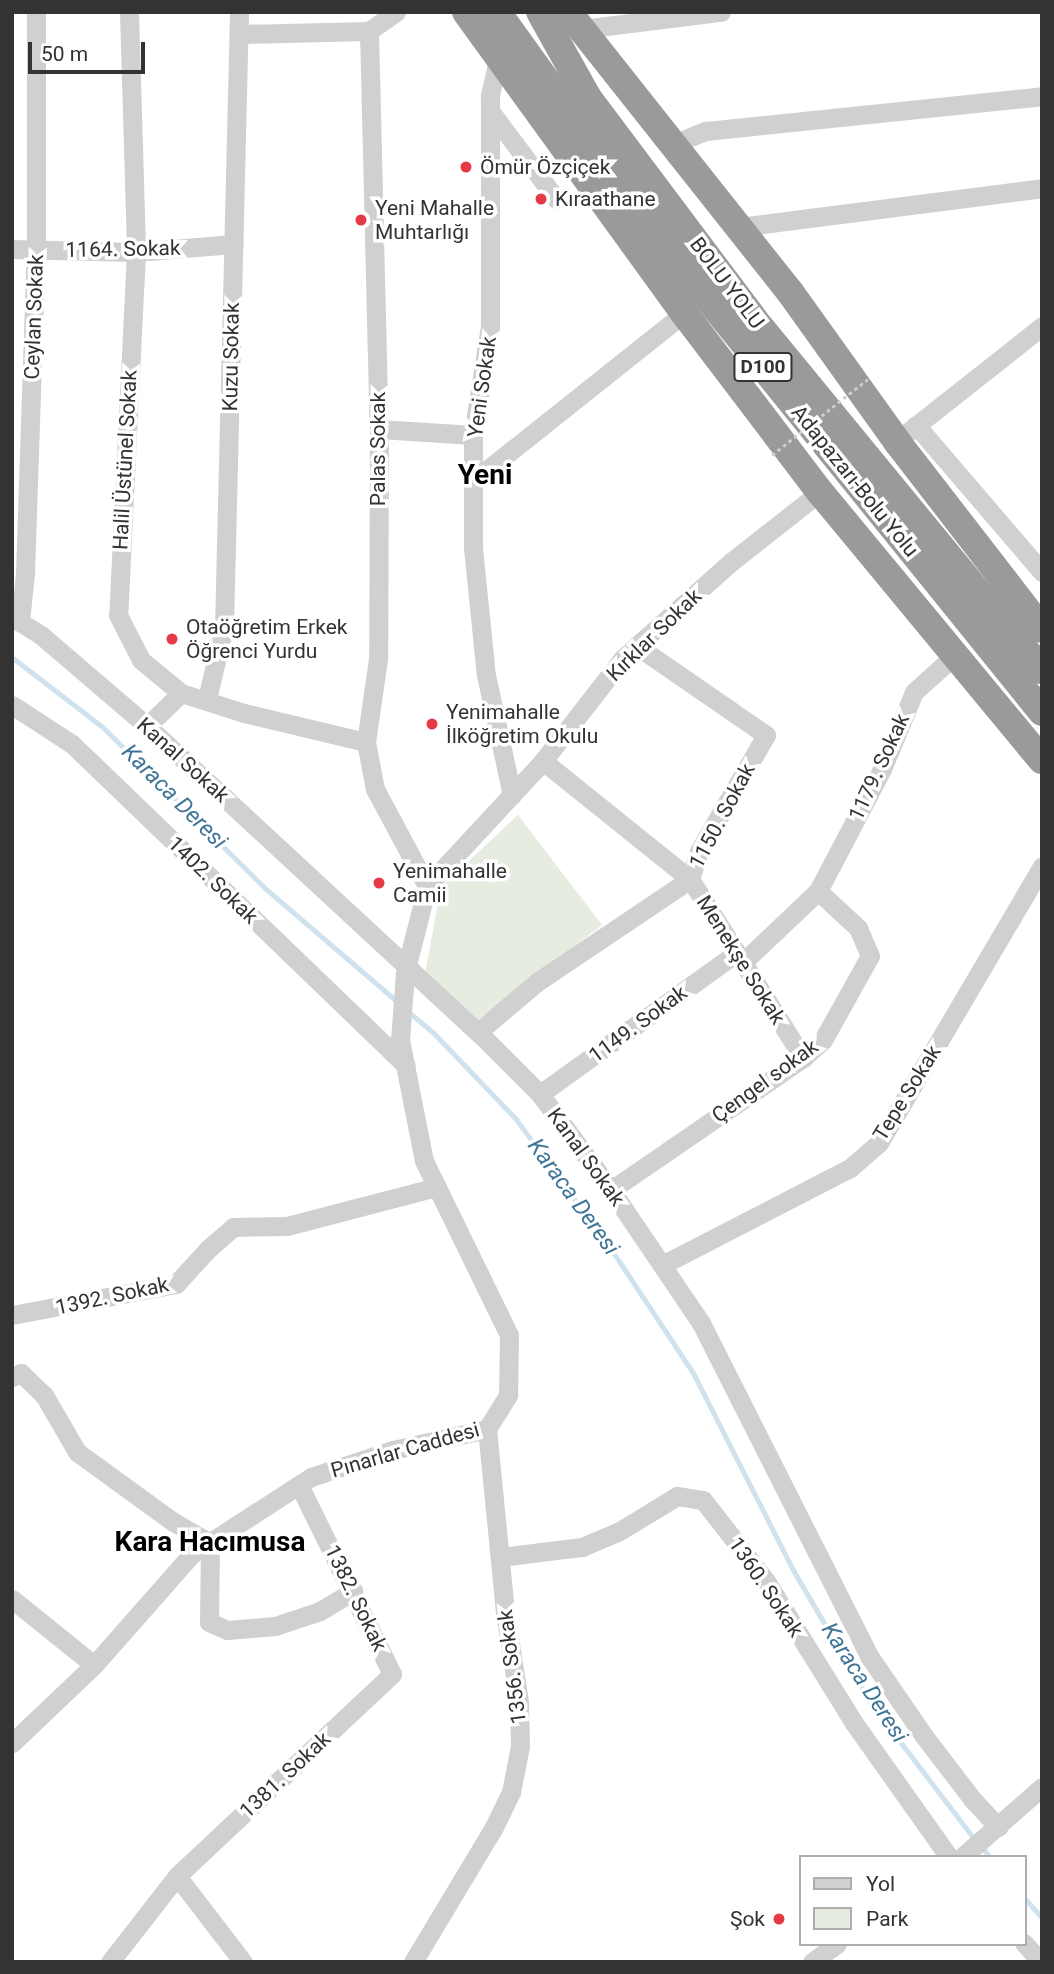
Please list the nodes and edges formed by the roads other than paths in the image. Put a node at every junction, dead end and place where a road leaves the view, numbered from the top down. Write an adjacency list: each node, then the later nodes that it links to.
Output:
1 (36, 12): 21 (street, Ceylan Sokak)
2 (129, 12): 22 (street, Halil Üstünel Sokak)
3 (239, 12): 11 (street, Kuzu Sokak)
4 (396, 12): 10 (street)
5 (466, 12): 12 (highway)
6 (497, 12): 39 (highway, Adapazarı-Bolu Yolu / D100)
7 (540, 12): 35 (highway, BOLU YOLU / D100)
8 (721, 12): 9 (street)
9 (575, 21): 15 (highway)
10 (369, 31): 11 (street); 25 (street, Palas Sokak)
11 (239, 34): 19 (street, Kuzu Sokak)
12 (498, 60): 14 (street, Yeni Sokak); 23 (highway)
13 (1042, 96): 15 (street)
14 (490, 111): 17 (street); 27 (street, Yeni Sokak)
15 (673, 144): 18 (highway)
16 (1042, 188): 18 (street)
17 (557, 200)
18 (739, 227): 26 (highway)
19 (234, 244): 22 (street, 1164. Sokak); 37 (street, Kuzu Sokak)
20 (12, 249): 21 (street, 1164. Sokak)
21 (36, 249): 22 (street, 1164. Sokak); 31 (street, Ceylan Sokak)
22 (136, 253): 36 (street, Halil Üstünel Sokak)
23 (684, 313): 28 (street); 29 (highway)
24 (1042, 326): 26 (street)
25 (379, 429): 27 (street); 41 (street, Palas Sokak)
26 (907, 434): 30 (street); 32 (highway)
27 (474, 435): 28 (street, Yeni Sokak)
28 (473, 481): 44 (street, Yeni Sokak)
29 (820, 492): 33 (street, Kırklar Sokak); 34 (highway)
30 (1042, 572)
31 (16, 620): 40 (street, Kanal Sokak)
32 (1042, 629)
33 (637, 646): 43 (street, Kırklar Sokak); 46 (street, 1150. Sokak)
34 (956, 655): 42 (highway); 48 (street, 1179. Sokak)
35 (1042, 670)
36 (181, 692): 37 (street, Halil Üstünel Sokak); 40 (street)
37 (206, 699): 41 (street, Halil Üstünel Sokak)
38 (12, 705): 54 (street, 1402. Sokak)
39 (1042, 712)
40 (147, 726): 50 (street, Kanal Sokak)
41 (366, 742): 47 (street, Palas Sokak)
42 (1042, 760)
43 (543, 761): 44 (street, Kırklar Sokak); 46 (street, Menekşe Sokak)
44 (512, 795): 47 (street, Kırklar Sokak)
45 (1042, 866): 58 (street, Tepe Sokak)
46 (690, 879): 49 (street, Menekşe Sokak); 51 (street, 1150. Sokak)
47 (427, 886): 50 (street, Kırklar Sokak)
48 (818, 891): 49 (street); 53 (street, Çengel sokak)
49 (739, 958): 53 (street, Menekşe Sokak); 55 (street, 1149. Sokak)
50 (406, 970): 51 (street, Kanal Sokak); 52 (street, Kırklar Sokak)
51 (478, 1032): 55 (street, Kanal Sokak)
52 (400, 1040): 54 (street, Pınarlar Caddesi)
53 (803, 1058): 57 (street, Çengel sokak)
54 (405, 1065): 56 (street, Pınarlar Caddesi)
55 (540, 1094): 57 (street, Kanal Sokak)
56 (437, 1188): 59 (street, 1392. Sokak); 61 (street, Pınarlar Caddesi)
57 (611, 1190): 58 (street, Kanal Sokak)
58 (662, 1265): 71 (street, Kanal Sokak)
59 (12, 1315)
60 (12, 1377): 63 (street)
61 (487, 1429): 62 (street, Pınarlar Caddesi); 64 (street, 1356. Sokak)
62 (299, 1485): 63 (street, Pınarlar Caddesi); 65 (street, 1382. Sokak)
63 (210, 1543): 65 (street); 67 (street, Pınarlar Caddesi)
64 (500, 1557): 72 (street, 1360. Sokak); 79 (street, 1356. Sokak)
65 (353, 1591): 68 (street, 1382. Sokak)
66 (12, 1598): 67 (street)
67 (94, 1665): 69 (street, Pınarlar Caddesi)
68 (392, 1674): 74 (street, 1381. Sokak)
69 (12, 1743)
70 (1039, 1796): 71 (street)
71 (998, 1827): 73 (street)
72 (948, 1855)
73 (964, 1855)
74 (177, 1876): 77 (street, 1381. Sokak); 78 (street)
75 (1026, 1945): 81 (street)
76 (834, 1946): 80 (street)
77 (110, 1962)
78 (243, 1962)
79 (413, 1962)
80 (812, 1962)
81 (1041, 1962)

